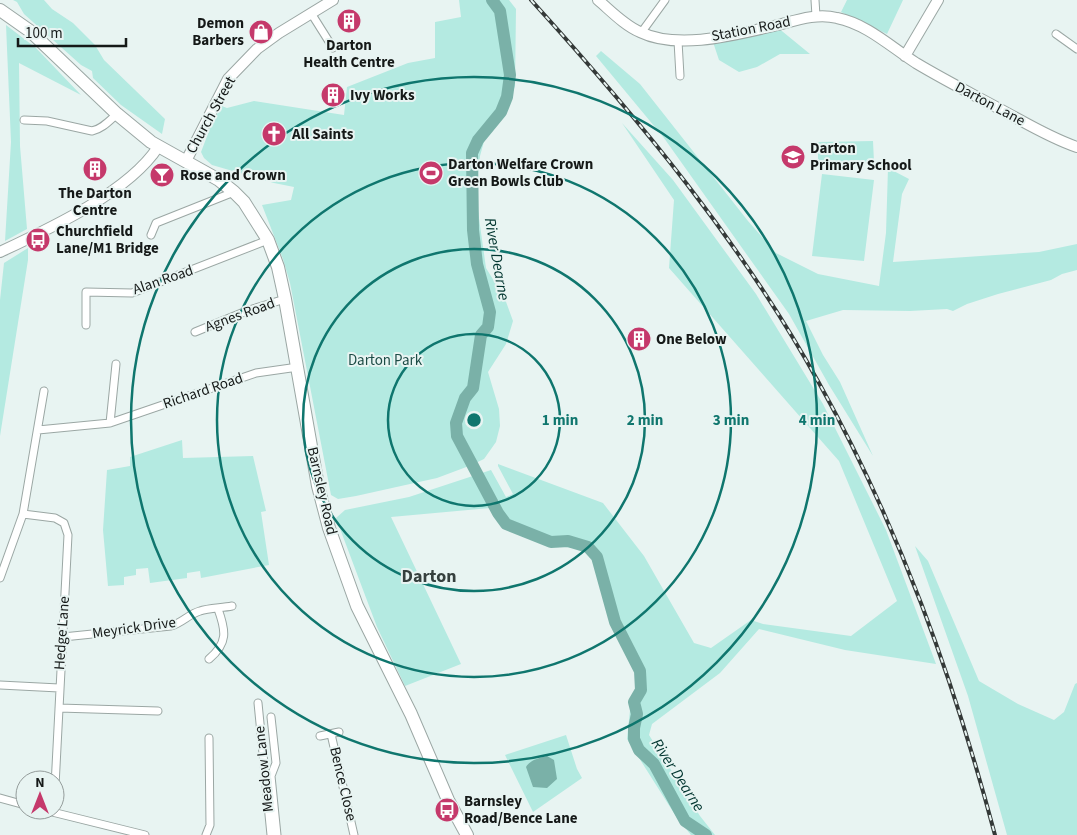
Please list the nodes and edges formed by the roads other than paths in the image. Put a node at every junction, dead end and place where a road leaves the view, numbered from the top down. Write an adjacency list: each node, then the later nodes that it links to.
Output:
1 (333, 0): 7 (main road, Church Street)
2 (598, 0): 9 (main road, Station Road)
3 (665, 0): 9 (street)
4 (814, 0): 8 (street)
5 (938, 0): 14 (main road)
6 (0, 10): 16 (highway, Barnsley Road)
7 (311, 13): 12 (street); 20 (main road, Church Street)
8 (816, 16): 11 (main road, Station Road); 14 (main road, Station Road)
9 (641, 33): 11 (main road, Station Road)
10 (1056, 34): 13 (street)
11 (678, 41): 15 (street)
12 (333, 48)
13 (1077, 49)
14 (905, 56): 19 (main road, Darton Lane)
15 (680, 76)
16 (116, 114): 17 (street); 18 (highway, Barnsley Road)
17 (24, 120)
18 (158, 147): 20 (highway, Barnsley Road); 24 (main road)
19 (1077, 147)
20 (186, 160): 21 (highway, Barnsley Road)
21 (234, 192): 22 (street); 23 (highway, Barnsley Road)
22 (151, 235)
23 (268, 240): 25 (highway, Barnsley Road); 26 (street, Alan Road)
24 (0, 252)
25 (285, 299): 27 (street, Agnes Road); 29 (highway, Barnsley Road)
26 (86, 325)
27 (194, 332)
28 (116, 364): 31 (street)
29 (298, 367): 31 (street, Richard Road); 60 (highway, Barnsley Road)
30 (44, 391): 32 (street)
31 (110, 423): 32 (street, Richard Road)
32 (38, 430): 33 (street)
33 (23, 514): 34 (street); 37 (street, Hedge Lane)
34 (0, 578)
35 (232, 606): 36 (street, Meyrick Drive)
36 (218, 609): 37 (street, Meyrick Drive); 38 (street)
37 (63, 636): 40 (street, Hedge Lane)
38 (209, 659)
39 (0, 685): 40 (street)
40 (59, 688): 42 (street, Hedge Lane)
41 (258, 702): 57 (street, Meadow Lane)
42 (59, 708): 43 (street); 51 (street, Hedge Lane)
43 (158, 711)
44 (271, 717): 58 (street, Meadow Lane)
45 (339, 732): 46 (street, Bence Close)
46 (331, 734): 47 (street, Bence Close); 59 (street, Bence Close)
47 (320, 736)
48 (209, 738): 50 (street)
49 (200, 753): 50 (street)
50 (209, 753): 56 (street)
51 (56, 770)
52 (0, 798): 53 (street)
53 (15, 802)
54 (65, 814): 55 (street)
55 (144, 835)
56 (206, 835)
57 (271, 835)
58 (277, 835)
59 (354, 835)
60 (468, 835)

